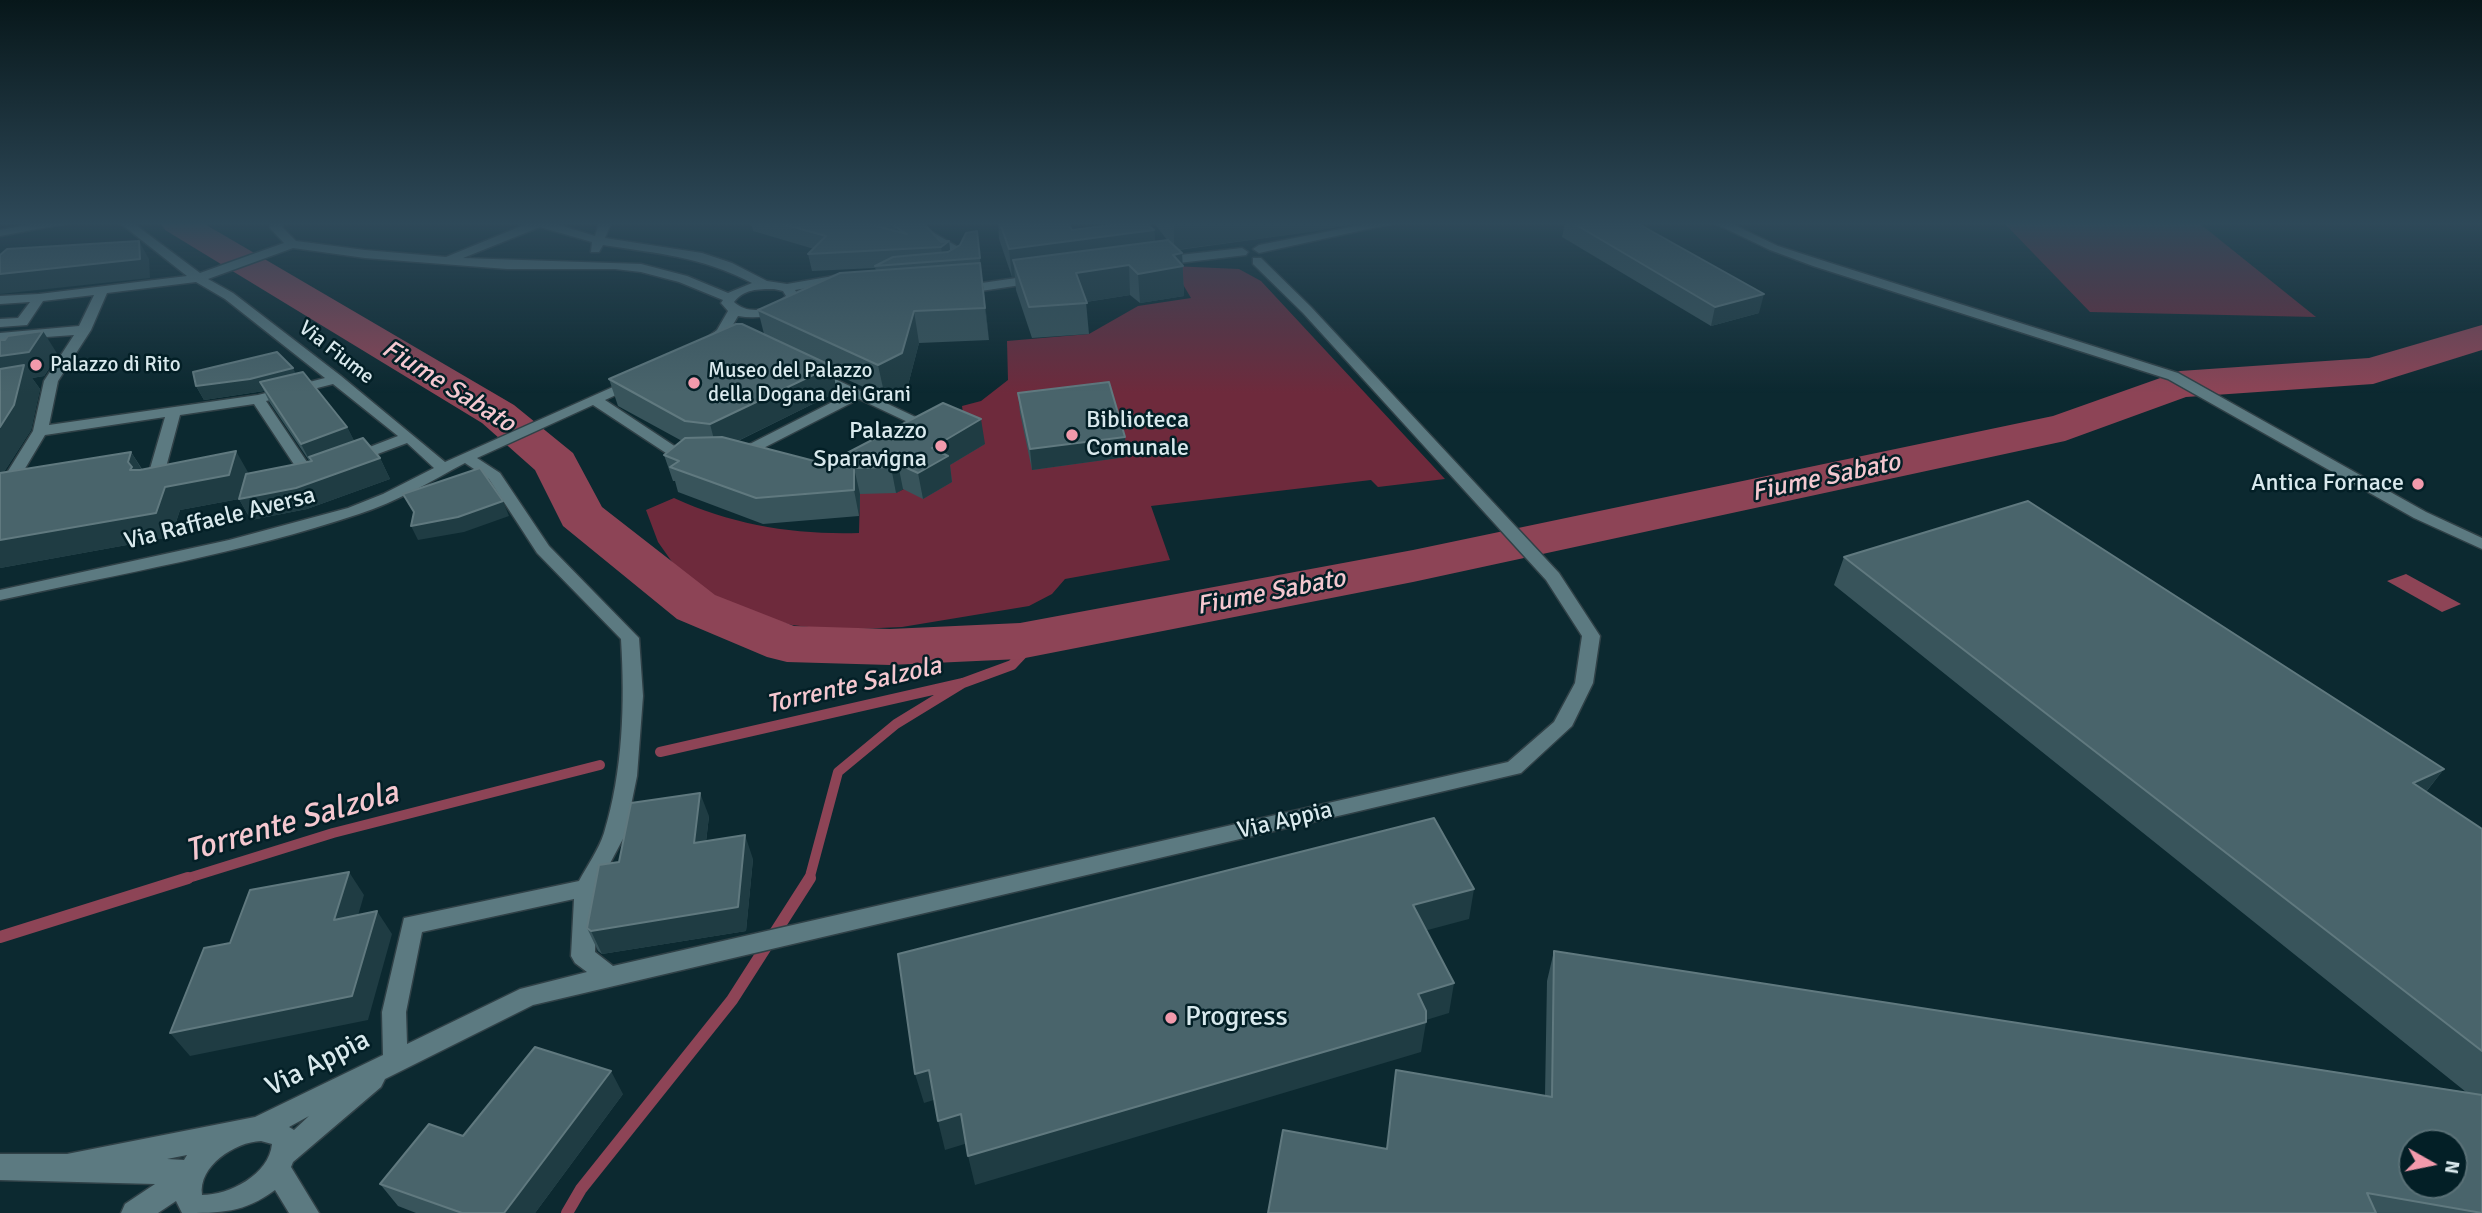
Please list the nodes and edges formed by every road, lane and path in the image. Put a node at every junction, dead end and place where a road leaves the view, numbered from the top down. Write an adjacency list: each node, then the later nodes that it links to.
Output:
1 (178, 280): 10 (street)
2 (209, 280): 22 (street, Via Fiume)
3 (680, 280): 16 (street)
4 (754, 280): 9 (street)
5 (847, 280): 12 (street)
6 (1031, 280): 11 (street)
7 (1276, 280): 37 (street, Via Appia)
8 (1869, 280): 34 (street)
9 (765, 285): 12 (street); 16 (street)
10 (102, 290): 14 (street); 17 (street)
11 (949, 291)
12 (789, 294): 12 (street); 13 (street); 16 (street)
13 (832, 294)
14 (39, 298): 15 (street); 18 (street)
15 (0, 300)
16 (732, 305): 19 (street)
17 (84, 330): 18 (street); 28 (street)
18 (1, 332)
19 (730, 344)
20 (801, 366): 23 (street)
21 (651, 374): 25 (street, Via Raffaele Aversa)
22 (336, 379): 24 (street); 29 (street, Via Fiume)
23 (859, 394): 25 (street); 27 (street)
24 (258, 399): 26 (street); 29 (street)
25 (594, 399): 30 (street, Via Raffaele Aversa)
26 (174, 412): 28 (street); 32 (street)
27 (917, 421)
28 (40, 431): 33 (street)
29 (409, 437): 31 (street, Via Fiume)
30 (471, 454): 31 (street, Via Raffaele Aversa); 36 (street)
31 (443, 468): 35 (street, Via Raffaele Aversa)
32 (153, 486)
33 (0, 497)
34 (2482, 544)
35 (0, 595)
36 (586, 888): 37 (street); 38 (street)
37 (609, 977): 38 (street, Via Appia)
38 (395, 1059): 39 (street, Via Appia); 40 (street, Via Appia)
39 (252, 1129): 40 (street); 42 (street); 43 (street)
40 (283, 1162): 45 (street, Via Appia); 47 (street)
41 (0, 1167): 42 (street)
42 (67, 1167): 43 (street)
43 (191, 1175): 44 (street); 46 (street)
44 (189, 1210): 45 (street)
45 (231, 1211)
46 (135, 1213)
47 (305, 1213)

